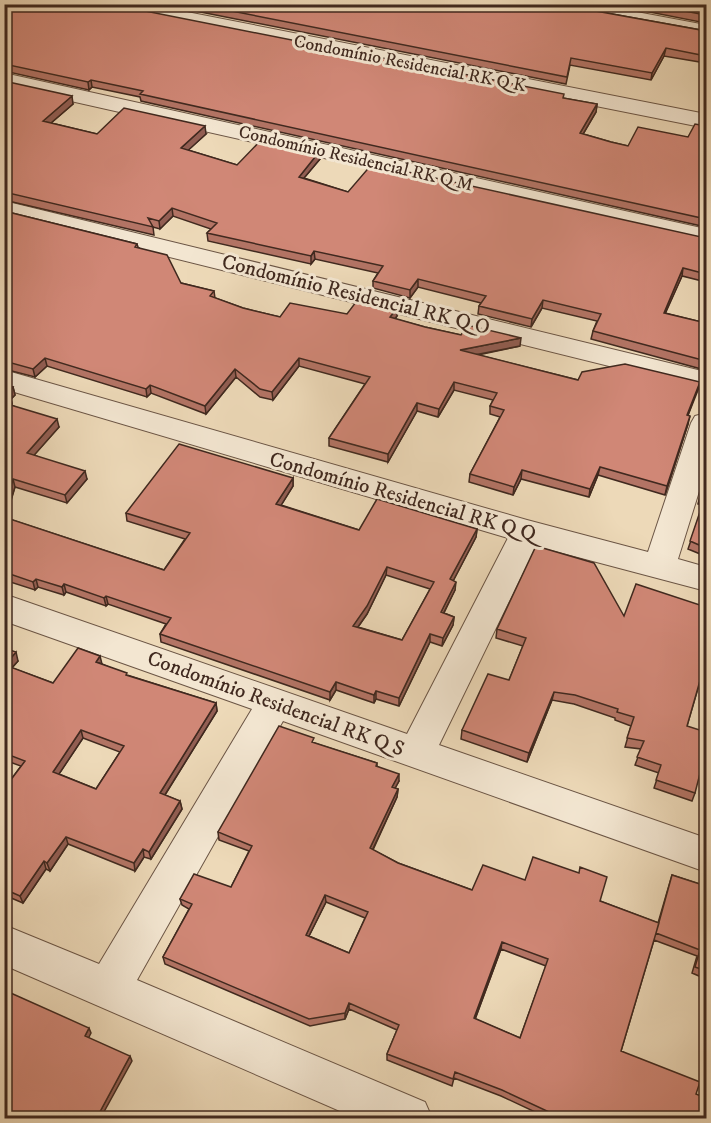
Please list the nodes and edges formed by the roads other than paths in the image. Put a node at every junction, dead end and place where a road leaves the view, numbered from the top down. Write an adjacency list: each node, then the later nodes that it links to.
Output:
1 (112, 4): 5 (street, Condomínio Residencial RK Q K)
2 (559, 4): 3 (street)
3 (706, 31)
4 (4, 79): 7 (street, Condomínio Residencial RK Q M)
5 (706, 121)
6 (4, 208): 9 (street, Condomínio Residencial RK Q O)
7 (706, 237)
8 (4, 379): 11 (street, Condomínio Residencial RK Q Q)
9 (706, 381)
10 (706, 423): 12 (street)
11 (527, 532): 12 (street, Condomínio Residencial RK Q Q); 16 (street, Condomínio Residencial RK Q S)
12 (660, 565): 13 (street, Condomínio Residencial RK Q Q)
13 (706, 579)
14 (4, 607): 15 (street, Condomínio Residencial RK Q S)
15 (275, 702): 16 (street, Condomínio Residencial RK Q S); 19 (street)
16 (416, 753): 17 (street)
17 (706, 855)
18 (4, 945): 19 (street)
19 (108, 989): 20 (street)
20 (409, 1119)

